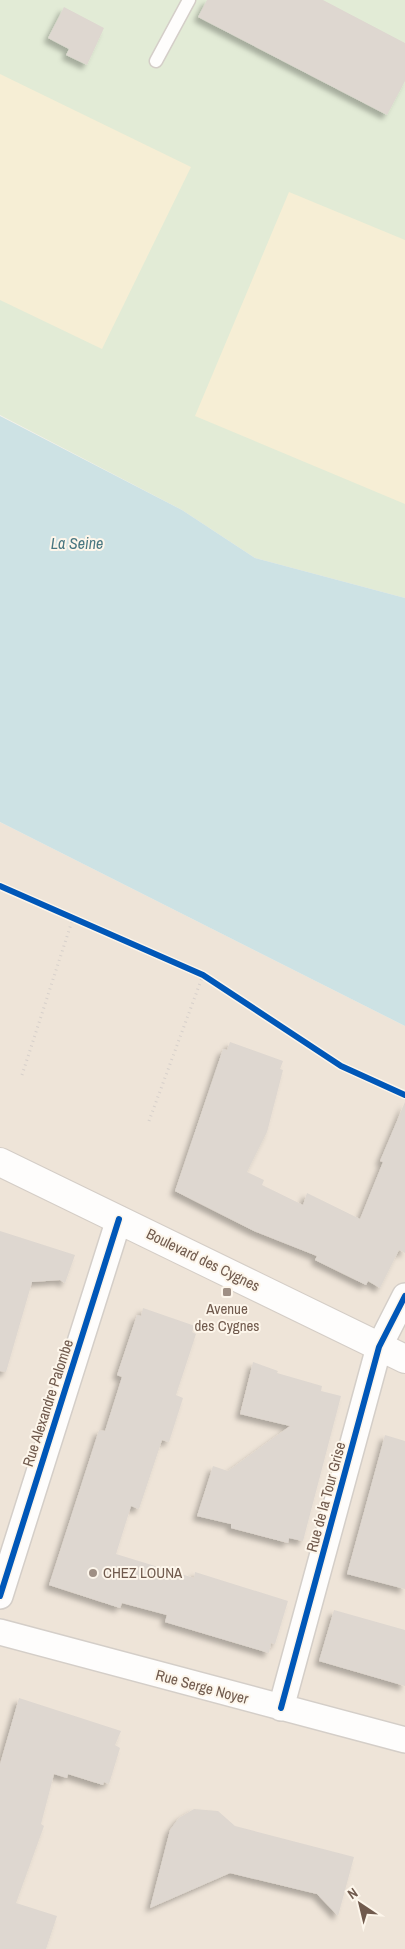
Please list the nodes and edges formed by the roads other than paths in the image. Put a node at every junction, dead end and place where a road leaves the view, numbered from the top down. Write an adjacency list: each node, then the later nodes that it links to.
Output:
1 (189, 0): 2 (lane)
2 (156, 61)
3 (0, 1162): 4 (main road, Boulevard des Cygnes)
4 (119, 1218): 6 (main road, Boulevard des Cygnes); 8 (street, Rue Alexandre Palombe)
5 (405, 1296): 6 (street, Rue de la Tour Grise)
6 (379, 1347): 7 (main road, Boulevard des Cygnes); 10 (street, Rue de la Tour Grise)
7 (405, 1359)
8 (0, 1596)
9 (0, 1632): 10 (street, Rue Serge Noyer)
10 (281, 1708): 11 (street, Rue Serge Noyer)
11 (405, 1740)

